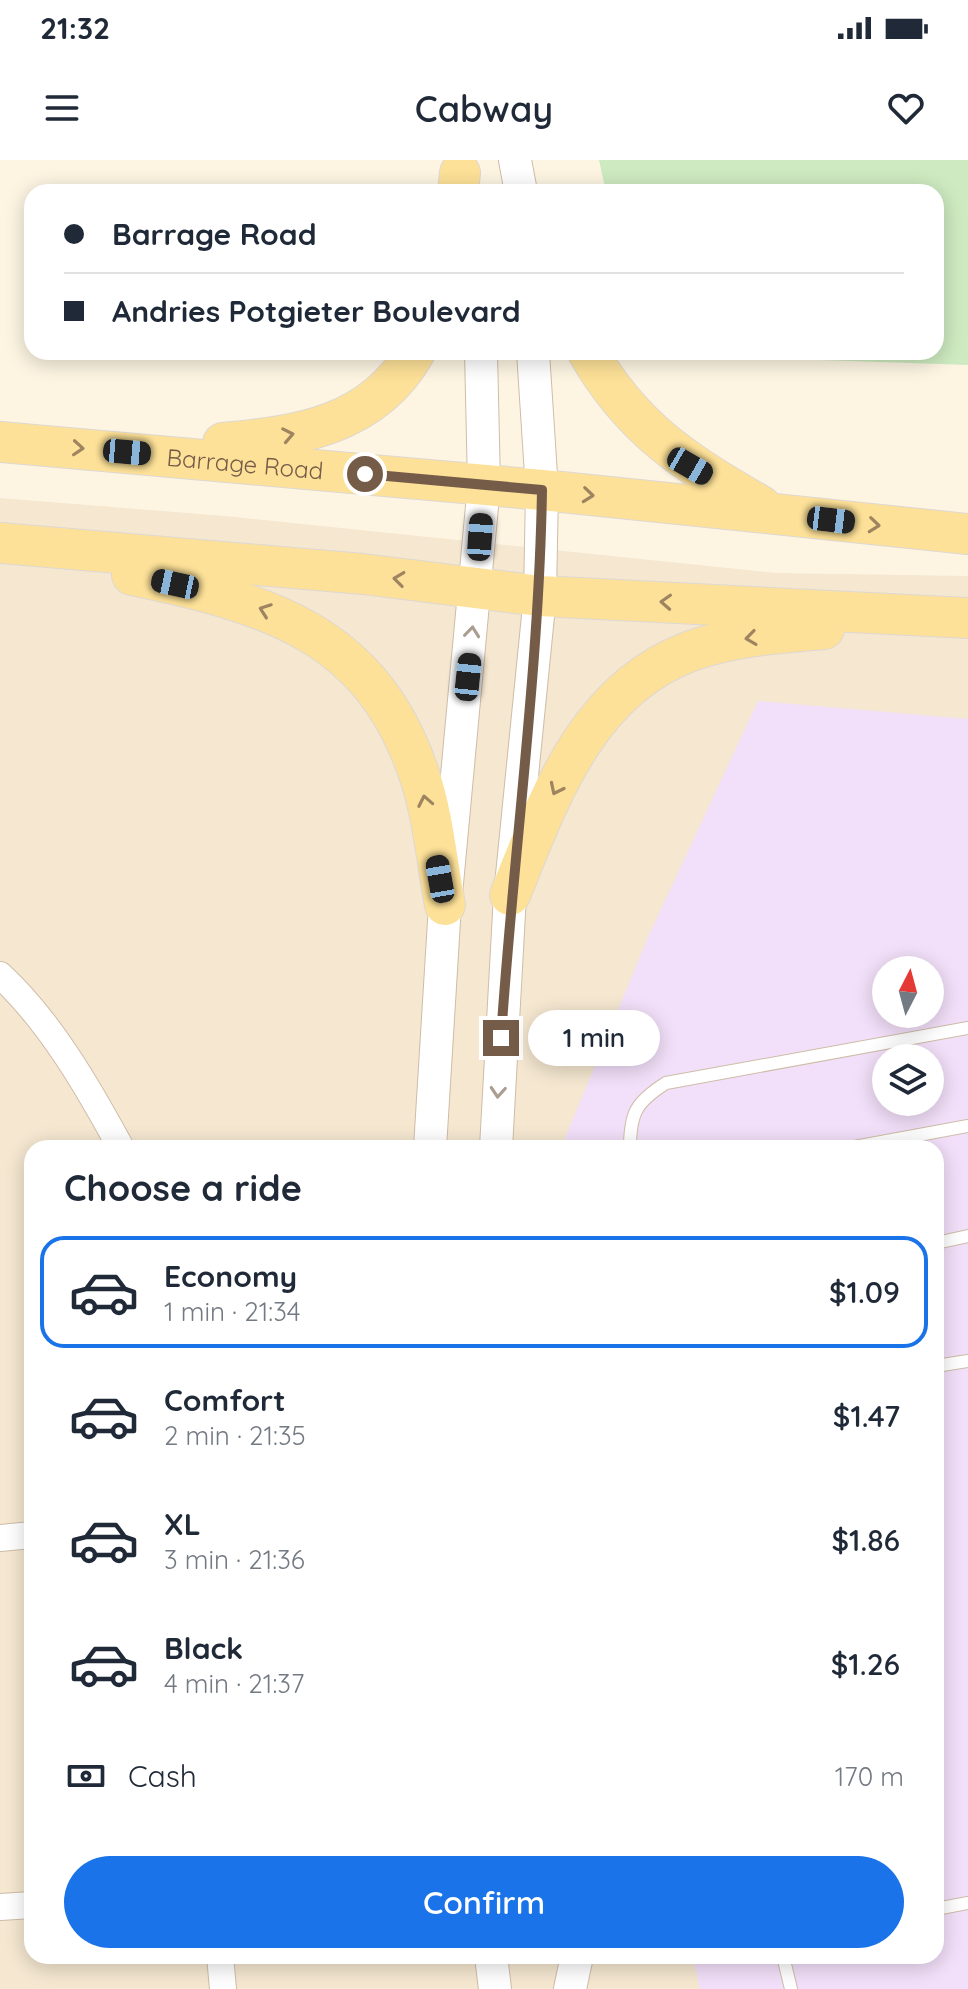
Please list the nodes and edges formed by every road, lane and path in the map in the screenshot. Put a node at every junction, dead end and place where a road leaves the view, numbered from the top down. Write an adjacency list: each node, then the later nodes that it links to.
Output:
1 (515, 160): 2 (street)
2 (520, 184)
3 (409, 360): 8 (main road, one-way to 3)
4 (481, 360): 9 (street)
5 (534, 360): 10 (street)
6 (593, 360): 11 (main road)
7 (0, 442): 8 (main road, Barrage Road, one-way to 8)
8 (127, 452): 9 (main road, Barrage Road)
9 (484, 485): 10 (main road, Barrage Road); 14 (street)
10 (542, 490): 11 (main road, Barrage Road, one-way to 11); 15 (street)
11 (773, 513): 12 (main road, Barrage Road, one-way to 12)
12 (968, 534)
13 (0, 545): 14 (main road, one-way to 13); 18 (main road, one-way to 13)
14 (476, 589): 15 (main road); 18 (street, one-way to 14)
15 (540, 596): 16 (main road, one-way to 15); 17 (street)
16 (968, 619): 17 (main road, one-way to 17)
17 (510, 895): 24 (street, one-way to 24)
18 (445, 905): 23 (street)
19 (0, 975): 22 (street)
20 (968, 1028): 25 (lane)
21 (968, 1126): 26 (lane)
22 (116, 1140)
23 (430, 1140)
24 (496, 1140)
25 (630, 1140)
26 (892, 1140)
27 (968, 1236): 28 (lane)
28 (944, 1241)
29 (968, 1361): 30 (lane)
30 (944, 1365)
31 (24, 1536): 32 (street)
32 (0, 1538)
33 (968, 1903): 36 (lane)
34 (24, 1906): 35 (street)
35 (0, 1907)
36 (944, 1908)
37 (221, 1964): 42 (street)
38 (492, 1964): 43 (street)
39 (566, 1964): 44 (street)
40 (575, 1964): 44 (street)
41 (785, 1964): 45 (lane)
42 (223, 1989)
43 (495, 1989)
44 (570, 1989)
45 (791, 1989)

